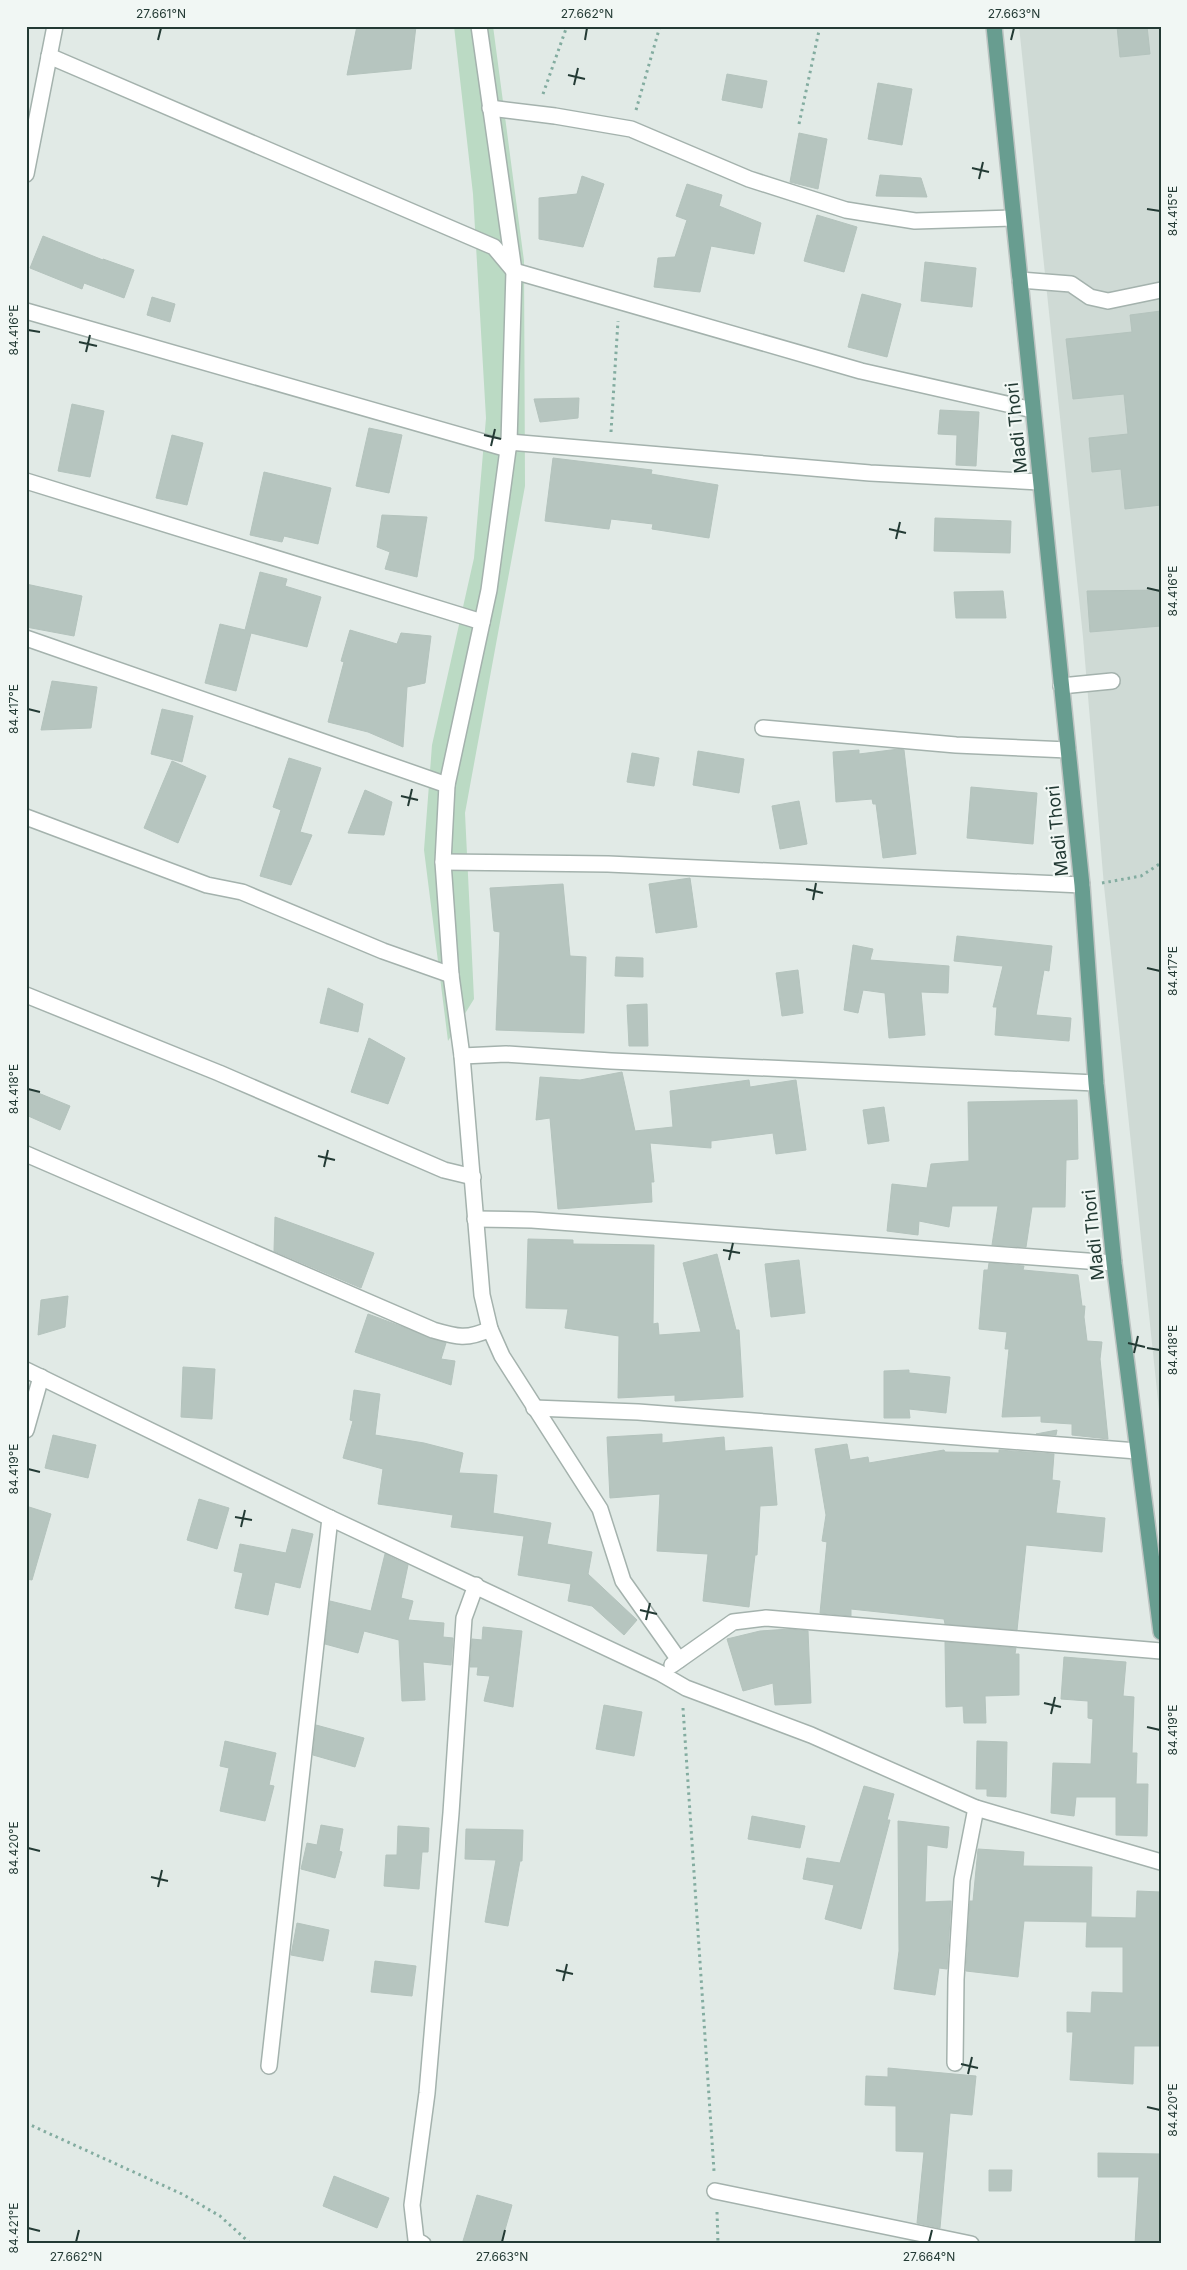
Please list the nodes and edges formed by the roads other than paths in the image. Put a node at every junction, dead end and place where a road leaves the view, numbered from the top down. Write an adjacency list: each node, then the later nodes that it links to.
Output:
1 (55, 26): 4 (street)
2 (479, 26): 5 (street)
3 (994, 26): 7 (main road, Madi Thori)
4 (49, 56): 6 (street); 8 (street)
5 (490, 108): 7 (street); 8 (street)
6 (26, 174)
7 (1013, 218): 9 (main road, Madi Thori)
8 (514, 271): 12 (street); 13 (street)
9 (1020, 280): 10 (street); 12 (main road, Madi Thori)
10 (1161, 290)
11 (26, 311): 13 (street)
12 (1033, 410): 15 (main road, Madi Thori)
13 (508, 445): 15 (street); 16 (street)
14 (26, 481): 16 (street)
15 (1040, 482): 19 (main road, Madi Thori)
16 (482, 622): 22 (street)
17 (26, 638): 22 (street)
18 (1112, 681): 19 (street)
19 (1061, 686): 21 (main road, Madi Thori)
20 (762, 728): 21 (street)
21 (1068, 750): 25 (main road, Madi Thori)
22 (447, 785): 24 (street)
23 (26, 817): 26 (street)
24 (443, 862): 25 (street); 26 (street)
25 (1082, 885): 29 (main road, Madi Thori)
26 (451, 975): 28 (street)
27 (26, 995): 31 (street)
28 (462, 1056): 29 (street); 31 (street)
29 (1096, 1083): 33 (main road, Madi Thori)
30 (26, 1154): 34 (street)
31 (473, 1177): 32 (street)
32 (475, 1219): 33 (street); 34 (street)
33 (1114, 1263): 39 (main road, Madi Thori)
34 (490, 1329): 37 (street)
35 (26, 1370): 36 (street)
36 (41, 1377): 38 (street); 40 (street)
37 (534, 1408): 39 (street); 44 (street)
38 (26, 1430)
39 (1137, 1451): 42 (main road, Madi Thori)
40 (330, 1518): 41 (street); 49 (street)
41 (476, 1585): 45 (street); 51 (street)
42 (1161, 1632)
43 (1161, 1651): 44 (street)
44 (679, 1660): 45 (street)
45 (660, 1673): 46 (street)
46 (976, 1808): 47 (street); 48 (street)
47 (1161, 1862)
48 (955, 2063)
49 (269, 2066)
50 (715, 2191): 52 (street)
51 (423, 2244)
52 (971, 2244)

